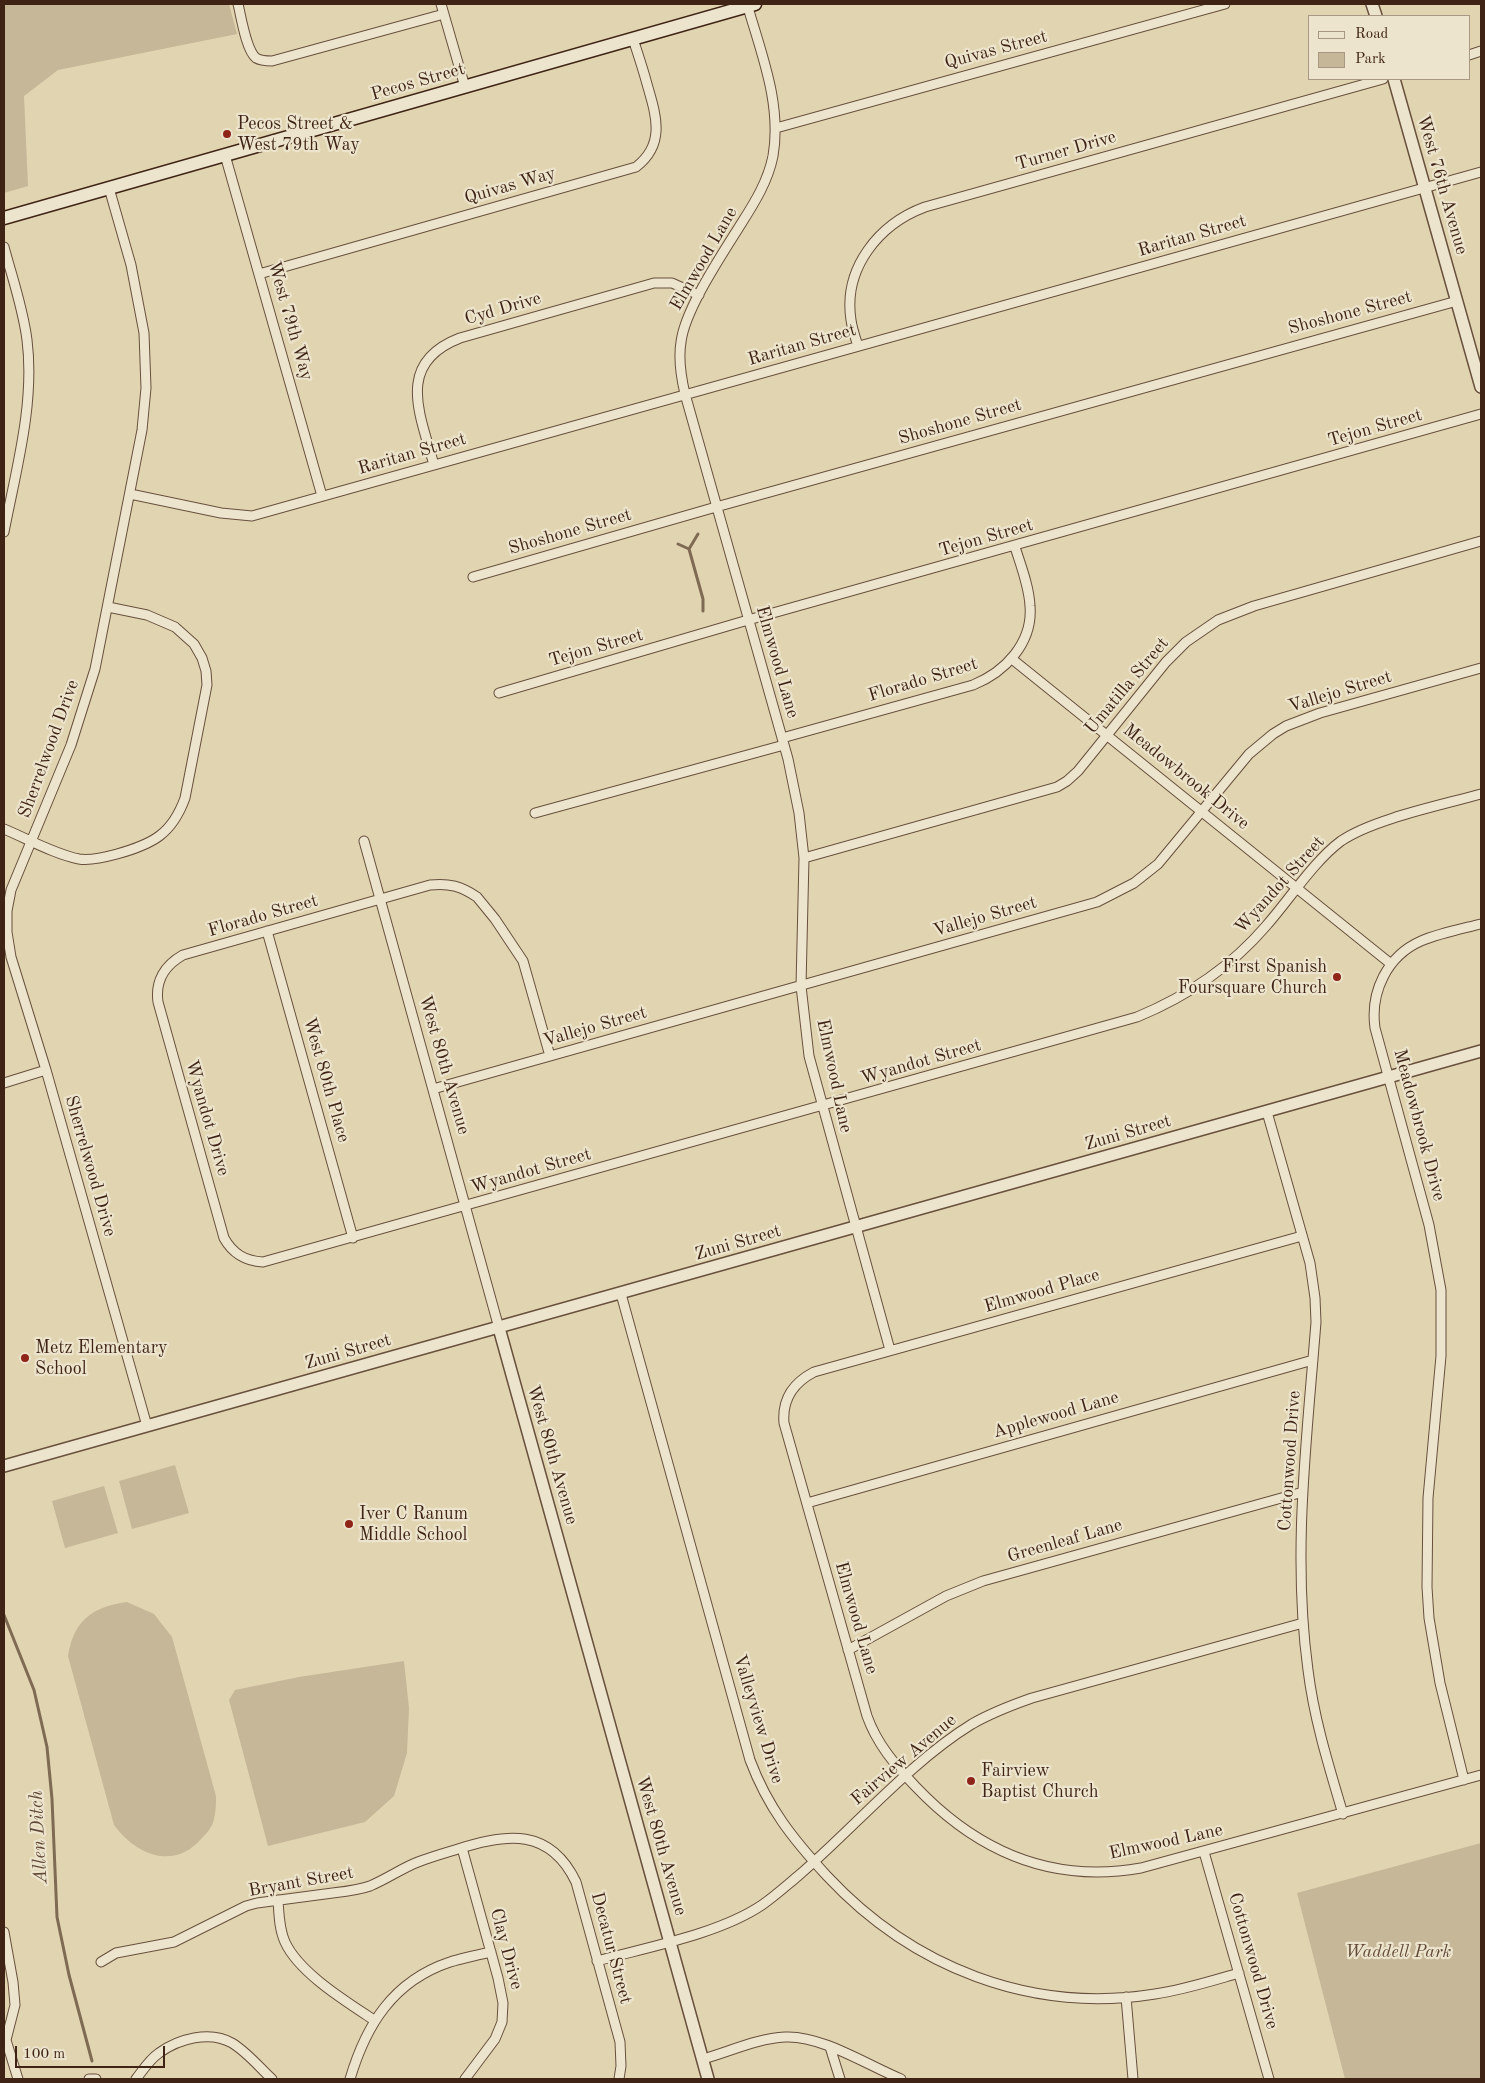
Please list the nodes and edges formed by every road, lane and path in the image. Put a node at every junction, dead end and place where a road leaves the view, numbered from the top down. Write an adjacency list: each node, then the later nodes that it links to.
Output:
1 (238, 4): 5 (street)
2 (441, 4): 5 (street)
3 (750, 4): 6 (main road, Pecos Street); 10 (street, Elmwood Lane)
4 (1225, 4): 10 (street, Quivas Street)
5 (444, 14): 9 (street)
6 (634, 39): 9 (main road, Pecos Street); 17 (street, Quivas Way)
7 (1378, 80): 20 (street, Turner Drive)
8 (1394, 80): 14 (street, West 76th Avenue)
9 (465, 87): 11 (main road, Pecos Street)
10 (776, 128): 18 (street, Elmwood Lane)
11 (225, 155): 13 (main road, Pecos Street); 17 (street, West 79th Way)
12 (1481, 172): 14 (street, Raritan Street)
13 (109, 188): 15 (main road, Pecos Street); 25 (street, Sherrelwood Drive)
14 (1424, 188): 19 (street, West 76th Avenue); 20 (street, Raritan Street)
15 (4, 218)
16 (4, 247): 28 (street)
17 (259, 274): 26 (street, West 79th Way)
18 (699, 295): 22 (street, Elmwood Lane); 24 (street, Cyd Drive)
19 (1457, 301): 21 (street, West 76th Avenue); 27 (street, Shoshone Street)
20 (858, 346): 22 (street, Raritan Street)
21 (1481, 387)
22 (685, 394): 24 (street, Raritan Street); 27 (street, Elmwood Lane)
23 (1481, 414): 30 (street, Tejon Street)
24 (434, 465): 26 (street, Raritan Street)
25 (130, 494): 26 (street, Raritan Street); 32 (street, Sherrelwood Drive)
26 (322, 496)
27 (716, 507): 31 (street, Shoshone Street); 33 (street, Elmwood Lane)
28 (4, 532)
29 (1481, 540): 37 (street, Umatilla Street)
30 (1015, 547): 33 (street, Tejon Street); 34 (street, Florado Street)
31 (473, 577)
32 (108, 607): 43 (street, Sherrelwood Drive); 43 (street)
33 (748, 620): 36 (street, Tejon Street); 38 (street, Elmwood Lane)
34 (1012, 659): 37 (street, Meadowbrook Drive); 38 (street, Florado Street)
35 (1481, 668): 40 (street, Vallejo Street)
36 (499, 693)
37 (1108, 735): 40 (street, Meadowbrook Drive); 45 (street, Umatilla Street)
38 (783, 741): 41 (street, Florado Street); 45 (street, Elmwood Lane)
39 (1481, 794): 46 (street, Wyandot Street)
40 (1203, 811): 46 (street, Meadowbrook Drive); 53 (street, Vallejo Street)
41 (535, 813)
42 (4, 829): 43 (street)
43 (32, 840): 50 (street, Sherrelwood Drive)
44 (364, 841): 47 (street, West 80th Avenue)
45 (804, 858): 53 (street, Elmwood Lane)
46 (1298, 888): 51 (street, Meadowbrook Drive); 60 (street, Wyandot Street)
47 (380, 899): 49 (street, Florado Street); 55 (street); 59 (street, West 80th Avenue)
48 (1481, 924): 51 (street)
49 (267, 931): 52 (street, Florado Street); 65 (street, West 80th Place)
50 (7, 958): 56 (street, Sherrelwood Drive)
51 (1391, 964): 57 (street, Meadowbrook Drive)
52 (162, 975): 66 (street, Wyandot Drive)
53 (801, 986): 55 (street, Vallejo Street); 60 (street, Elmwood Lane)
54 (1481, 1051): 57 (street, Zuni Street)
55 (550, 1056): 59 (street, Vallejo Street)
56 (46, 1070): 58 (street); 72 (street, Sherrelwood Drive)
57 (1388, 1078): 61 (street, Zuni Street); 80 (street, Meadowbrook Drive)
58 (4, 1082)
59 (433, 1089): 62 (street, West 80th Avenue)
60 (822, 1106): 62 (street, Wyandot Street); 63 (street, Elmwood Lane)
61 (1267, 1112): 63 (street, Zuni Street); 64 (street, Cottonwood Drive)
62 (465, 1207): 65 (street, Wyandot Street); 68 (street, West 80th Avenue)
63 (855, 1228): 67 (street, Zuni Street); 69 (street, Elmwood Lane)
64 (1302, 1236): 69 (street, Elmwood Place); 70 (street, Cottonwood Drive)
65 (353, 1238): 66 (street, Wyandot Street)
66 (248, 1260)
67 (621, 1294): 68 (street, Zuni Street); 85 (street, Valleyview Drive)
68 (499, 1328): 72 (street, Zuni Street); 88 (street, West 80th Avenue)
69 (890, 1350): 71 (street, Elmwood Place)
70 (1313, 1360): 74 (street, Cottonwood Drive); 75 (street, Applewood Lane)
71 (795, 1385): 75 (street, Elmwood Lane)
72 (146, 1426): 73 (street, Zuni Street)
73 (4, 1466)
74 (1302, 1492): 76 (street, Cottonwood Drive); 77 (street, Greenleaf Lane)
75 (807, 1503): 77 (street, Elmwood Lane)
76 (1304, 1623): 79 (street, Fairview Avenue); 81 (street, Cottonwood Drive)
77 (848, 1650): 79 (street, Elmwood Lane)
78 (1481, 1775): 80 (street, Elmwood Lane)
79 (906, 1777): 84 (street, Elmwood Lane); 85 (street, Fairview Avenue)
80 (1464, 1780): 81 (street, Elmwood Lane)
81 (1343, 1814): 84 (street, Elmwood Lane)
82 (537, 1843): 83 (street, Bryant Street); 91 (street, Decatur Street)
83 (462, 1848): 86 (street, Bryant Street); 89 (street, Clay Drive)
84 (1204, 1852): 92 (street, Cottonwood Drive)
85 (814, 1862): 88 (street, Fairview Avenue); 93 (street, Valleyview Drive)
86 (278, 1900): 90 (street, Bryant Street); 94 (street)
87 (4, 1932): 97 (street)
88 (670, 1941): 91 (street, Fairview Avenue); 96 (street, West 80th Avenue)
89 (490, 1952): 94 (street); 103 (street, Clay Drive)
90 (101, 1962)
91 (598, 1962): 104 (street, Decatur Street)
92 (1239, 1973): 93 (street, Valleyview Drive); 109 (street, Cottonwood Drive)
93 (1126, 1997): 108 (street)
94 (374, 2020): 102 (street)
95 (830, 2046): 96 (street); 106 (street); 107 (street)
96 (702, 2059): 105 (street, West 80th Avenue)
97 (18, 2079)
98 (89, 2079): 99 (street)
99 (96, 2079)
100 (136, 2079): 101 (street)
101 (272, 2079)
102 (350, 2079)
103 (465, 2079)
104 (619, 2079)
105 (708, 2079)
106 (840, 2079)
107 (901, 2079)
108 (1133, 2079)
109 (1269, 2079)

